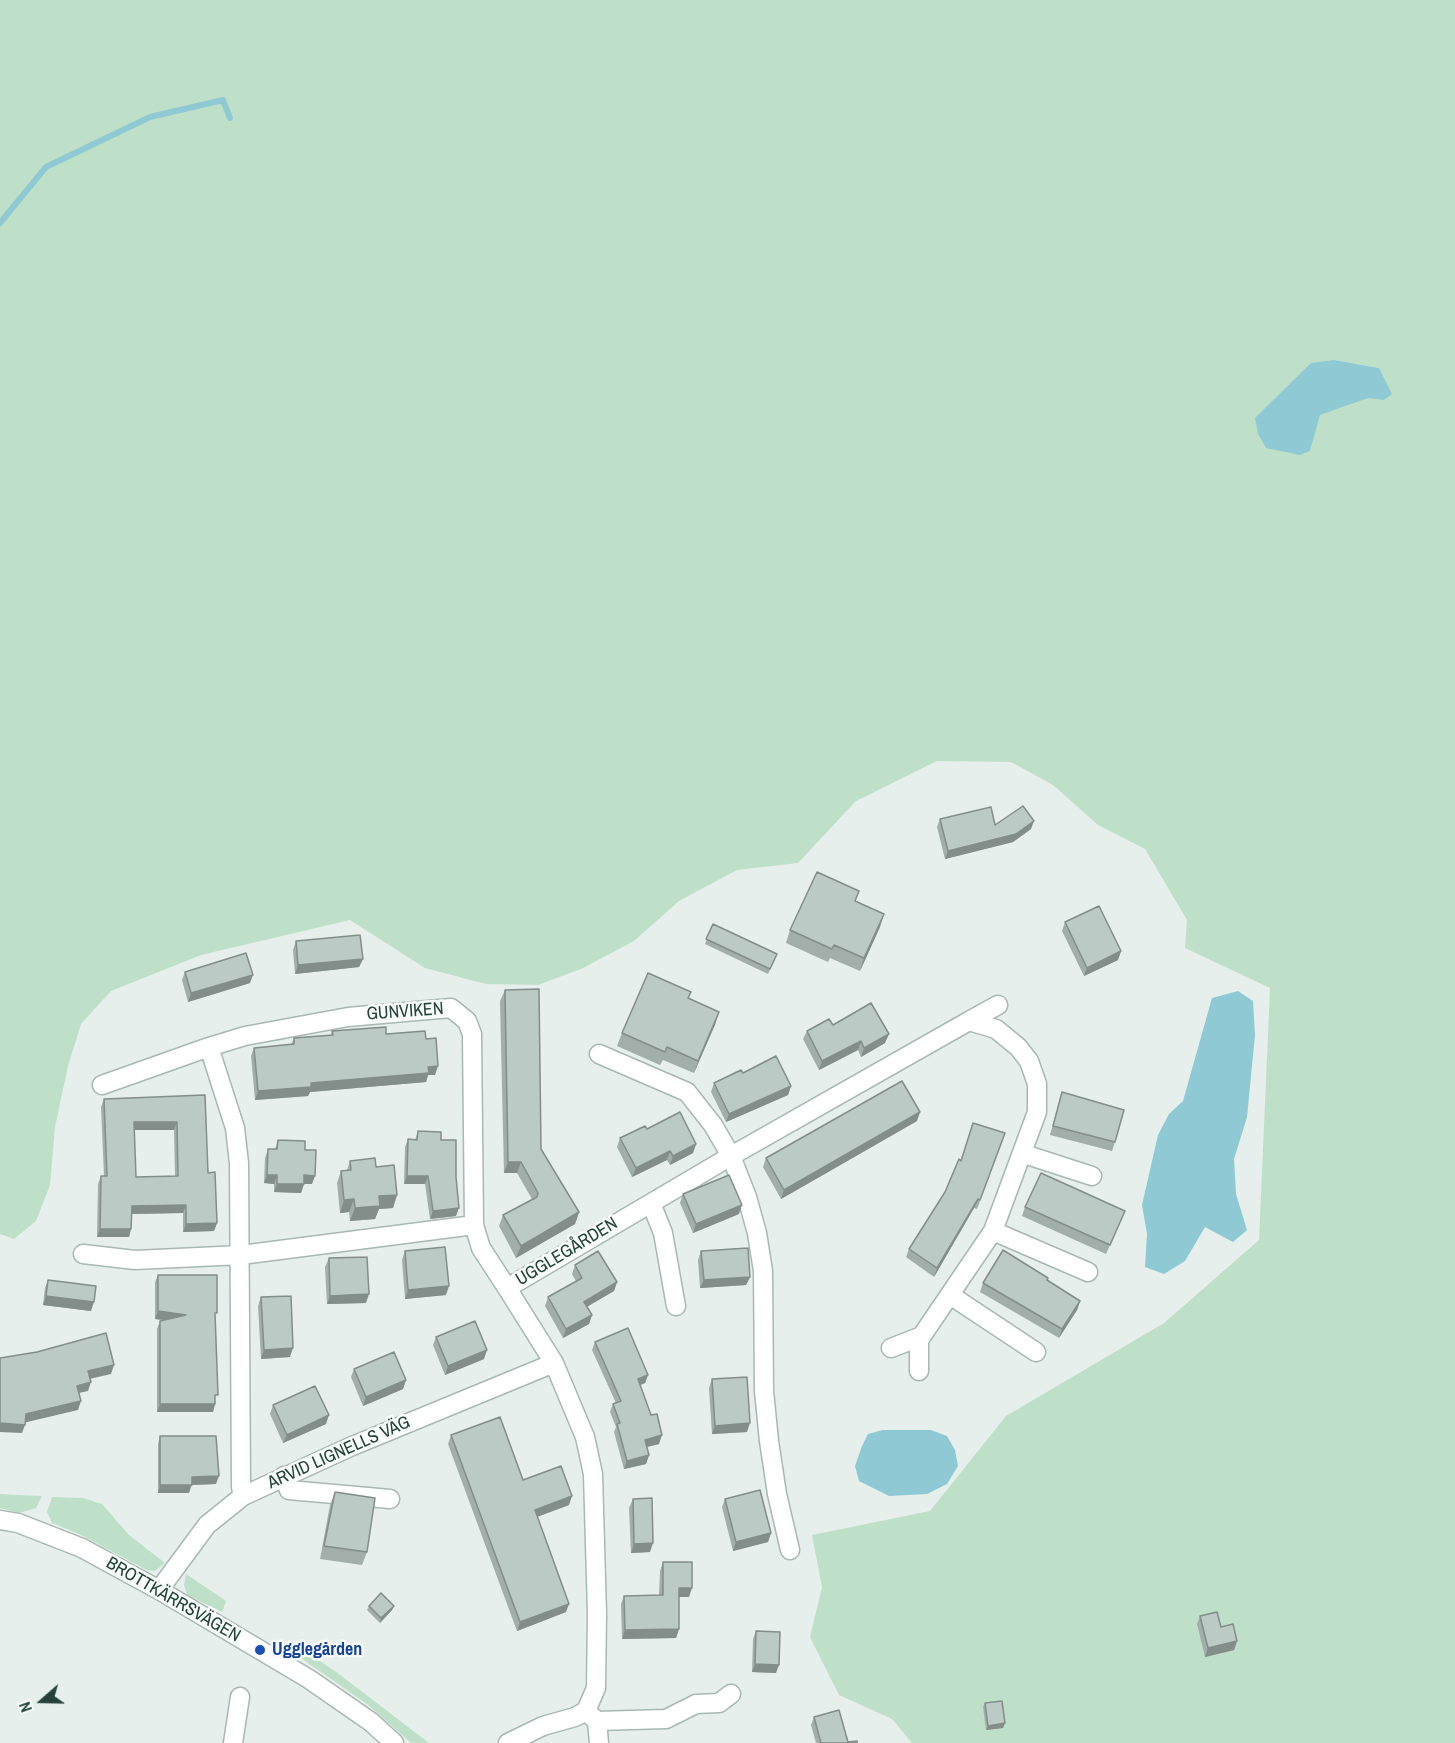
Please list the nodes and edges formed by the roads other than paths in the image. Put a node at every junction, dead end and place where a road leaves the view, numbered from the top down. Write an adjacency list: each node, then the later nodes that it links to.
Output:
1 (992, 1003): 2 (street, UGGLEGÅRDEN)
2 (969, 1021): 6 (street); 7 (street, UGGLEGÅRDEN)
3 (209, 1047): 5 (street, GUNVIKEN); 10 (street, GUNVIKEN); 13 (street)
4 (599, 1054): 7 (street)
5 (102, 1085)
6 (1024, 1154): 8 (street); 11 (street)
7 (731, 1156): 9 (street, UGGLEGÅRDEN); 27 (street)
8 (1092, 1176)
9 (651, 1203): 15 (street, UGGLEGÅRDEN); 17 (street)
10 (474, 1225): 13 (street); 15 (street, GUNVIKEN)
11 (993, 1230): 14 (street); 16 (street)
12 (83, 1254): 13 (street)
13 (241, 1255): 24 (street)
14 (1088, 1272)
15 (507, 1288): 21 (street, UGGLEGÅRDEN)
16 (950, 1295): 18 (street); 20 (street)
17 (676, 1306)
18 (922, 1336): 19 (street); 22 (street)
19 (891, 1348)
20 (1036, 1352)
21 (554, 1363): 23 (street, ARVID LIGNELLS VÄG); 31 (street, UGGLEGÅRDEN)
22 (919, 1371)
23 (284, 1476): 24 (street, ARVID LIGNELLS VÄG); 25 (street)
24 (243, 1496): 28 (street, ARVID LIGNELLS VÄG)
25 (390, 1499)
26 (0, 1520): 28 (street, BROTTKÄRRSVÄGEN)
27 (790, 1550)
28 (159, 1590): 33 (street, BROTTKÄRRSVÄGEN)
29 (731, 1694): 31 (street)
30 (240, 1697): 32 (street)
31 (591, 1716): 34 (street); 35 (street)
32 (233, 1743)
33 (394, 1743)
34 (508, 1743)
35 (599, 1743)

